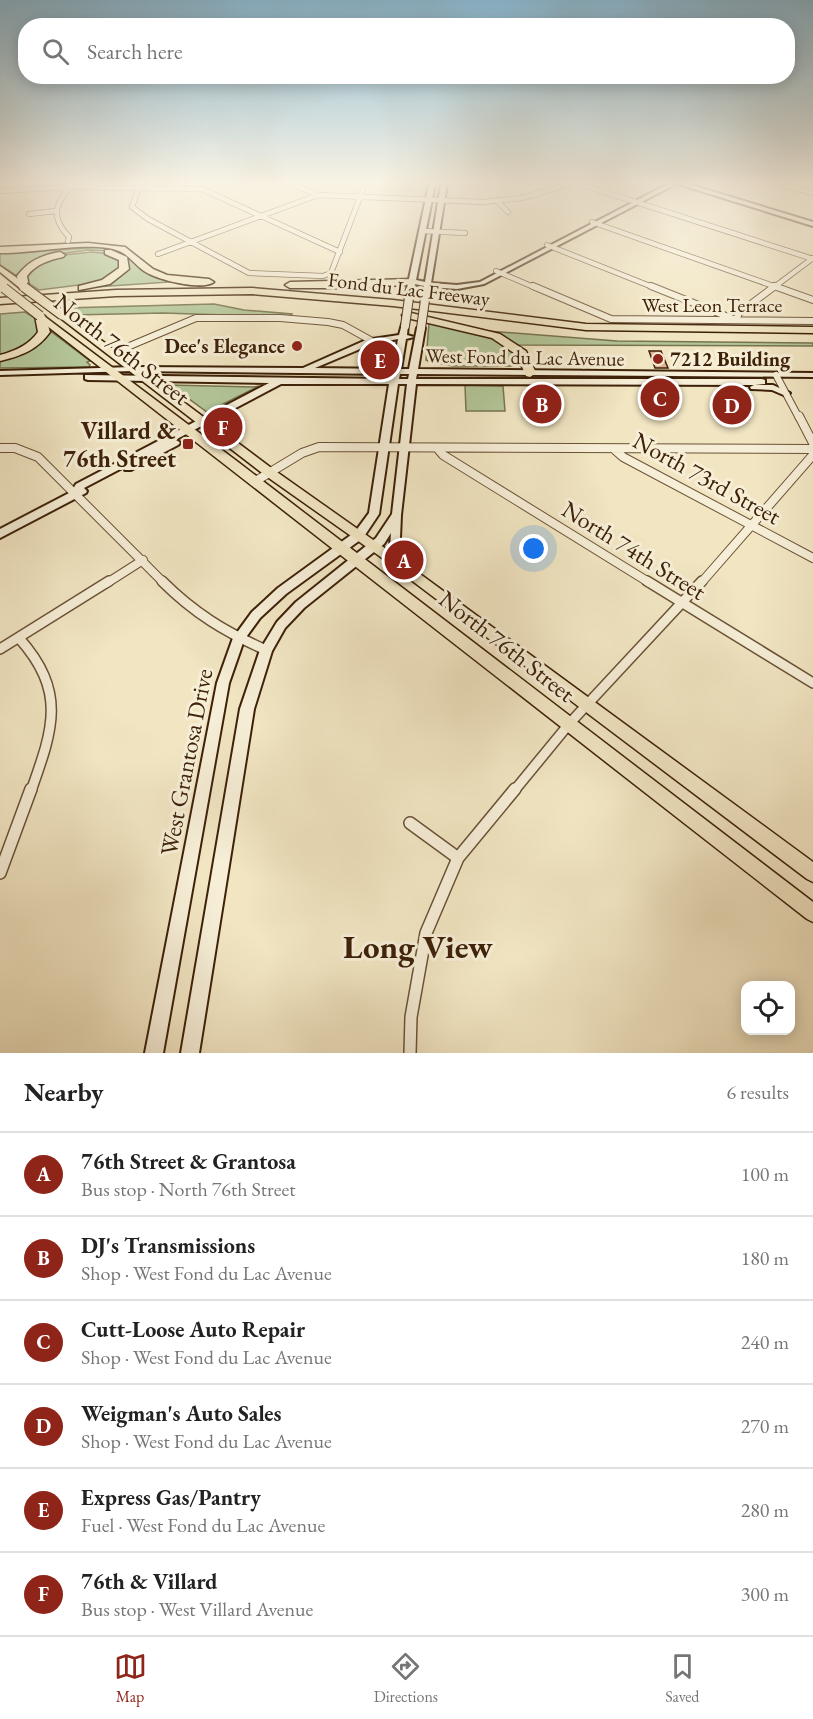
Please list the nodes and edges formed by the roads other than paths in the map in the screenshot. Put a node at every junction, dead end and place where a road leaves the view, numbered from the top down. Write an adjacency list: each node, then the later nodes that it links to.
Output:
1 (65, 233): 11 (street)
2 (174, 233): 12 (street)
3 (214, 233): 12 (street)
4 (299, 233): 15 (street)
5 (347, 233): 15 (street)
6 (423, 233): 21 (street, West Grantosa Drive)
7 (436, 233): 22 (street, West Grantosa Drive)
8 (574, 233): 13 (street)
9 (623, 233): 24 (street)
10 (732, 233): 17 (street)
11 (68, 241)
12 (190, 242): 15 (street); 16 (street)
13 (549, 246): 19 (street); 33 (street)
14 (0, 250): 20 (highway)
15 (340, 252)
16 (158, 254)
17 (813, 259): 24 (street)
18 (0, 268): 25 (main road, North 76th Street)
19 (499, 272): 22 (street); 33 (street, West Leon Terrace)
20 (200, 281): 23 (highway); 26 (highway)
21 (414, 282): 22 (street); 23 (highway); 37 (street, West Grantosa Drive, bridge)
22 (426, 284): 36 (street, West Grantosa Drive, bridge)
23 (307, 285): 31 (highway)
24 (775, 286): 28 (street); 33 (street)
25 (24, 287): 26 (highway); 40 (main road, North 76th Street, bridge)
26 (77, 289): 27 (highway)
27 (1, 290): 32 (main road, North 76th Street, bridge)
28 (813, 300)
29 (0, 302): 31 (highway, Fond du Lac Freeway)
30 (4, 307): 31 (highway, Fond du Lac Freeway)
31 (393, 307): 35 (highway, Fond du Lac Freeway); 38 (highway, Fond du Lac Freeway); 49 (highway)
32 (40, 316): 41 (highway); 45 (main road, North 76th Street)
33 (736, 320): 34 (street, West Leon Terrace)
34 (813, 321)
35 (813, 330)
36 (420, 333): 37 (street); 42 (street, West Grantosa Drive)
37 (403, 336): 39 (street); 51 (street, West Grantosa Drive)
38 (813, 338)
39 (372, 341): 40 (street); 44 (street)
40 (112, 353): 43 (main road, North 76th Street)
41 (0, 358)
42 (416, 360): 48 (street); 52 (street, West Grantosa Drive)
43 (133, 369): 44 (street, West Fond du Lac Avenue); 45 (street, West Fond du Lac Avenue); 54 (main road, North 76th Street)
44 (307, 369): 51 (street, West Fond du Lac Avenue); 56 (street); 57 (street)
45 (110, 370): 47 (street, West Fond du Lac Avenue); 53 (main road, North 76th Street)
46 (0, 373): 47 (street, West Fond du Lac Avenue)
47 (58, 373): 53 (street, West Fond du Lac Avenue)
48 (476, 373): 49 (street, West Fond du Lac Avenue); 52 (street, West Fond du Lac Avenue)
49 (530, 373): 55 (street, West Fond du Lac Avenue); 58 (street)
50 (813, 375): 55 (street, West Fond du Lac Avenue)
51 (396, 376): 52 (street, West Fond du Lac Avenue); 57 (street, West Fond du Lac Avenue); 65 (street, West Grantosa Drive)
52 (413, 377): 58 (street, West Fond du Lac Avenue); 66 (street, West Grantosa Drive)
53 (121, 378): 54 (street, West Fond du Lac Avenue); 63 (main road, North 76th Street)
54 (145, 378): 56 (street, West Fond du Lac Avenue); 62 (main road, North 76th Street)
55 (778, 379): 59 (street, West Fond du Lac Avenue); 60 (street, West Fond du Lac Avenue); 61 (street)
56 (280, 381): 57 (street, West Fond du Lac Avenue); 62 (street)
57 (292, 381): 62 (street)
58 (543, 382): 60 (street, West Fond du Lac Avenue)
59 (813, 382)
60 (682, 383): 61 (street)
61 (786, 393): 64 (street)
62 (205, 424): 63 (street); 71 (main road, North 76th Street)
63 (189, 432): 72 (main road, North 76th Street); 73 (street)
64 (813, 443)
65 (384, 446): 66 (street); 71 (street); 74 (street, West Grantosa Drive)
66 (406, 447): 68 (street); 75 (street, West Grantosa Drive)
67 (0, 448): 73 (street)
68 (437, 448): 69 (street); 86 (street, North 74th Street)
69 (615, 450): 70 (street); 77 (street, North 73rd Street)
70 (813, 455): 77 (street)
71 (270, 473): 72 (street); 79 (main road, North 76th Street)
72 (254, 482): 81 (main road, North 76th Street)
73 (76, 493): 78 (street); 84 (street)
74 (378, 496): 75 (street); 79 (street, West Grantosa Drive)
75 (400, 497): 76 (street, West Grantosa Drive)
76 (397, 514): 80 (street, West Grantosa Drive); 85 (street)
77 (752, 526): 83 (street, North 73rd Street); 86 (street)
78 (0, 534)
79 (359, 535): 80 (main road, North 76th Street); 81 (street, West Grantosa Drive)
80 (374, 546): 82 (street, West Grantosa Drive); 85 (main road, North 76th Street)
81 (343, 547): 82 (main road, North 76th Street); 88 (street, West Grantosa Drive)
82 (357, 558): 90 (street, West Grantosa Drive); 93 (main road, North 76th Street)
83 (813, 558)
84 (143, 560): 87 (street); 88 (street)
85 (394, 561): 92 (main road, North 76th Street)
86 (680, 602): 91 (street, North 74th Street); 92 (street)
87 (19, 638): 89 (street); 96 (street)
88 (239, 638): 90 (street); 99 (street, West Grantosa Drive)
89 (0, 649)
90 (266, 650): 100 (street, West Grantosa Drive)
91 (813, 683)
92 (587, 706): 93 (street); 97 (main road, North 76th Street)
93 (569, 724): 95 (street); 98 (main road, North 76th Street)
94 (410, 822): 95 (street)
95 (459, 858): 101 (street)
96 (0, 873)
97 (813, 873)
98 (813, 913)
99 (154, 1053)
100 (190, 1053)
101 (410, 1053)

